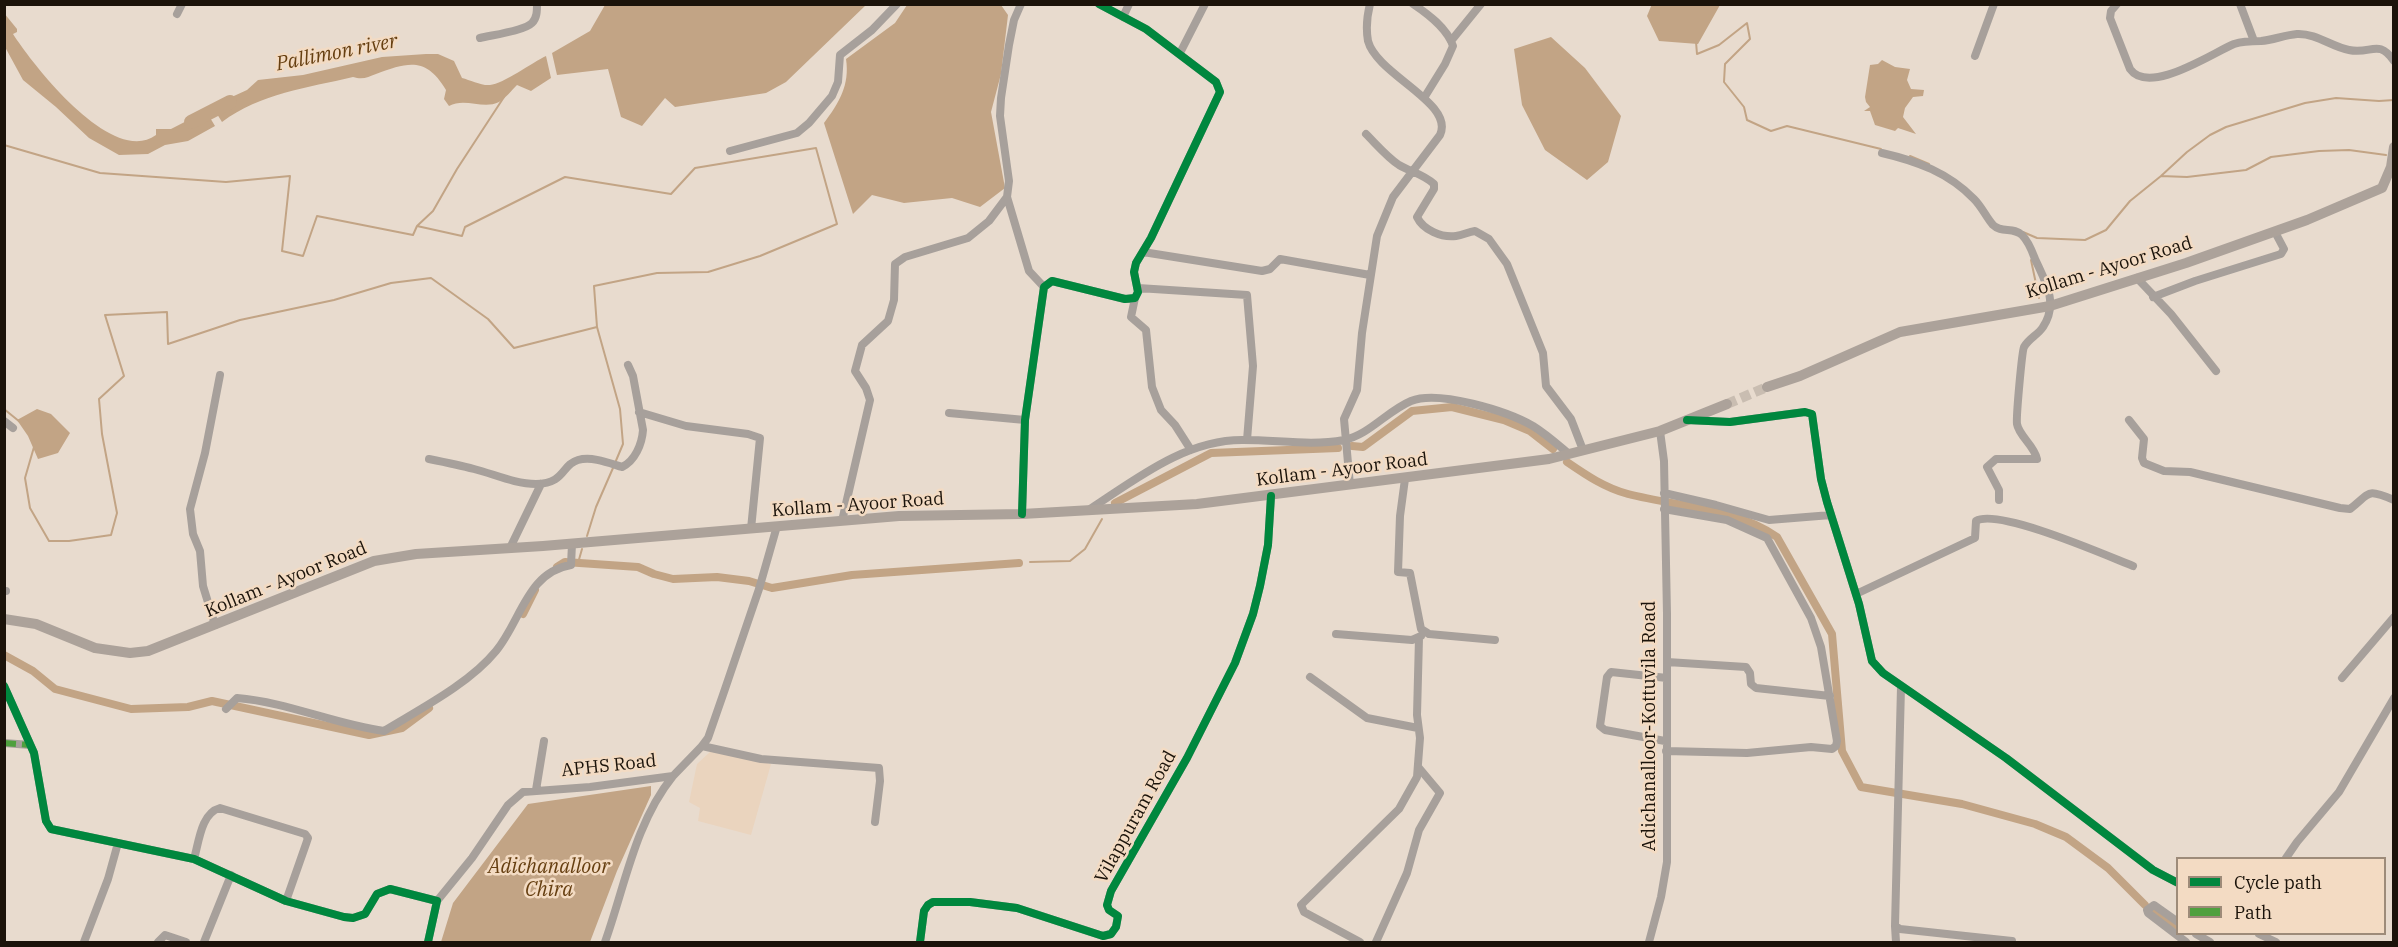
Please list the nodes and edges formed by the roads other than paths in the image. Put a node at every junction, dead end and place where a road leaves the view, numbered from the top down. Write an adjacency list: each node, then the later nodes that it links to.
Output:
1 (182, 4): 14 (street)
2 (537, 4): 16 (street)
3 (897, 4): 25 (street)
4 (1022, 4): 29 (street)
5 (1099, 4): 15 (street)
6 (1129, 4): 15 (street)
7 (1205, 4): 19 (street)
8 (1370, 4): 22 (street)
9 (1413, 4): 17 (street)
10 (1481, 4): 17 (street)
11 (1994, 4): 20 (street)
12 (2117, 4): 18 (street)
13 (2241, 4): 18 (street)
14 (177, 14)
15 (1123, 16): 19 (street)
16 (480, 38)
17 (1451, 41): 22 (street)
18 (2254, 41): 21 (street)
19 (1180, 53): 31 (street)
20 (1975, 56)
21 (2394, 61)
22 (1424, 98): 28 (street)
23 (1366, 134): 28 (street)
24 (2394, 147): 27 (main road, Kollam - Ayoor Road)
25 (730, 151)
26 (1882, 153): 38 (street)
27 (2392, 168): 30 (main road, Kollam - Ayoor Road)
28 (1411, 171): 32 (street); 55 (street)
29 (1008, 197): 34 (street); 69 (street)
30 (2275, 232): 33 (main road, Kollam - Ayoor Road); 36 (street)
31 (1143, 252): 32 (street); 35 (street)
32 (1370, 275): 53 (street)
33 (2137, 278): 36 (street); 38 (main road, Kollam - Ayoor Road)
34 (1044, 287): 37 (street); 46 (street)
35 (1138, 288): 37 (street); 52 (street)
36 (2153, 297): 40 (street)
37 (1135, 298): 54 (street)
38 (2050, 306): 42 (main road, Kollam - Ayoor Road); 63 (street)
39 (628, 365): 44 (street)
40 (2216, 371)
41 (220, 375): 78 (street)
42 (1767, 387)
43 (1727, 404): 47 (main road, Kollam - Ayoor Road)
44 (639, 412): 59 (street); 71 (street)
45 (949, 413): 46 (street)
46 (1025, 420): 67 (street)
47 (1687, 420): 51 (main road, Kollam - Ayoor Road); 68 (street)
48 (2129, 420): 64 (street)
49 (4, 421): 50 (street)
50 (13, 428)
51 (1660, 431): 55 (main road, Kollam - Ayoor Road); 62 (street, Adichanalloor-Kottuvila Road)
52 (1246, 440): 53 (street); 54 (street)
53 (1345, 440): 56 (street); 60 (street)
54 (1191, 450): 66 (street)
55 (1583, 450): 56 (main road, Kollam - Ayoor Road)
56 (1569, 454): 58 (main road, Kollam - Ayoor Road)
57 (429, 459): 59 (street)
58 (1405, 479): 60 (main road, Kollam - Ayoor Road); 80 (street)
59 (541, 483): 73 (street)
60 (1350, 485): 61 (main road, Kollam - Ayoor Road)
61 (1271, 495): 66 (main road, Kollam - Ayoor Road); 119 (street, Vilappuram Road)
62 (1664, 495): 65 (street, Adichanalloor-Kottuvila Road); 68 (street)
63 (1999, 500)
64 (2394, 500)
65 (1664, 508): 82 (street, Adichanalloor-Kottuvila Road); 88 (street)
66 (1087, 511): 67 (main road, Kollam - Ayoor Road)
67 (1022, 514): 69 (main road, Kollam - Ayoor Road)
68 (1831, 515): 75 (street)
69 (842, 521): 70 (main road, Kollam - Ayoor Road)
70 (777, 526): 71 (main road, Kollam - Ayoor Road); 96 (street, APHS Road)
71 (751, 529): 72 (main road, Kollam - Ayoor Road)
72 (572, 544): 73 (main road, Kollam - Ayoor Road); 90 (street)
73 (510, 548): 78 (main road, Kollam - Ayoor Road)
74 (2133, 566): 75 (street)
75 (1856, 594): 87 (street)
76 (2394, 617): 85 (street)
77 (4, 619): 78 (main road, Kollam - Ayoor Road)
78 (215, 625)
79 (1336, 634): 80 (street)
80 (1422, 635): 81 (street); 91 (street)
81 (1495, 640)
82 (1667, 662): 84 (street, Adichanalloor-Kottuvila Road); 88 (street)
83 (1310, 677): 91 (street)
84 (1667, 678): 93 (street, Adichanalloor-Kottuvila Road); 93 (street)
85 (2342, 678)
86 (4, 686): 95 (street)
87 (1901, 687): 106 (street); 110 (street)
88 (1830, 696): 97 (street)
89 (2394, 698): 103 (street)
90 (226, 709)
91 (1418, 728): 98 (street)
92 (544, 741): 100 (street)
93 (1665, 741): 97 (street, Adichanalloor-Kottuvila Road)
94 (4, 744): 95 (street)
95 (30, 745): 102 (street)
96 (702, 746): 99 (street, APHS Road); 101 (street)
97 (1666, 751): 122 (street, Adichanalloor-Kottuvila Road)
98 (1419, 768): 120 (street); 121 (street)
99 (674, 776): 100 (street, APHS Road); 118 (street)
100 (536, 790): 108 (street, APHS Road)
101 (875, 822)
102 (118, 843): 104 (street); 113 (street)
103 (2287, 857)
104 (194, 859): 105 (street); 107 (street)
105 (231, 875): 107 (street); 116 (street)
106 (2176, 882)
107 (286, 901): 108 (street)
108 (437, 901): 117 (street)
109 (2176, 920): 111 (street)
110 (1895, 926): 112 (street); 123 (street)
111 (2176, 934)
112 (2012, 941)
113 (84, 942)
114 (158, 942): 115 (street)
115 (186, 942)
116 (204, 942)
117 (428, 942)
118 (605, 942)
119 (920, 942)
120 (1360, 942)
121 (1376, 942)
122 (1649, 942)
123 (1896, 942)

